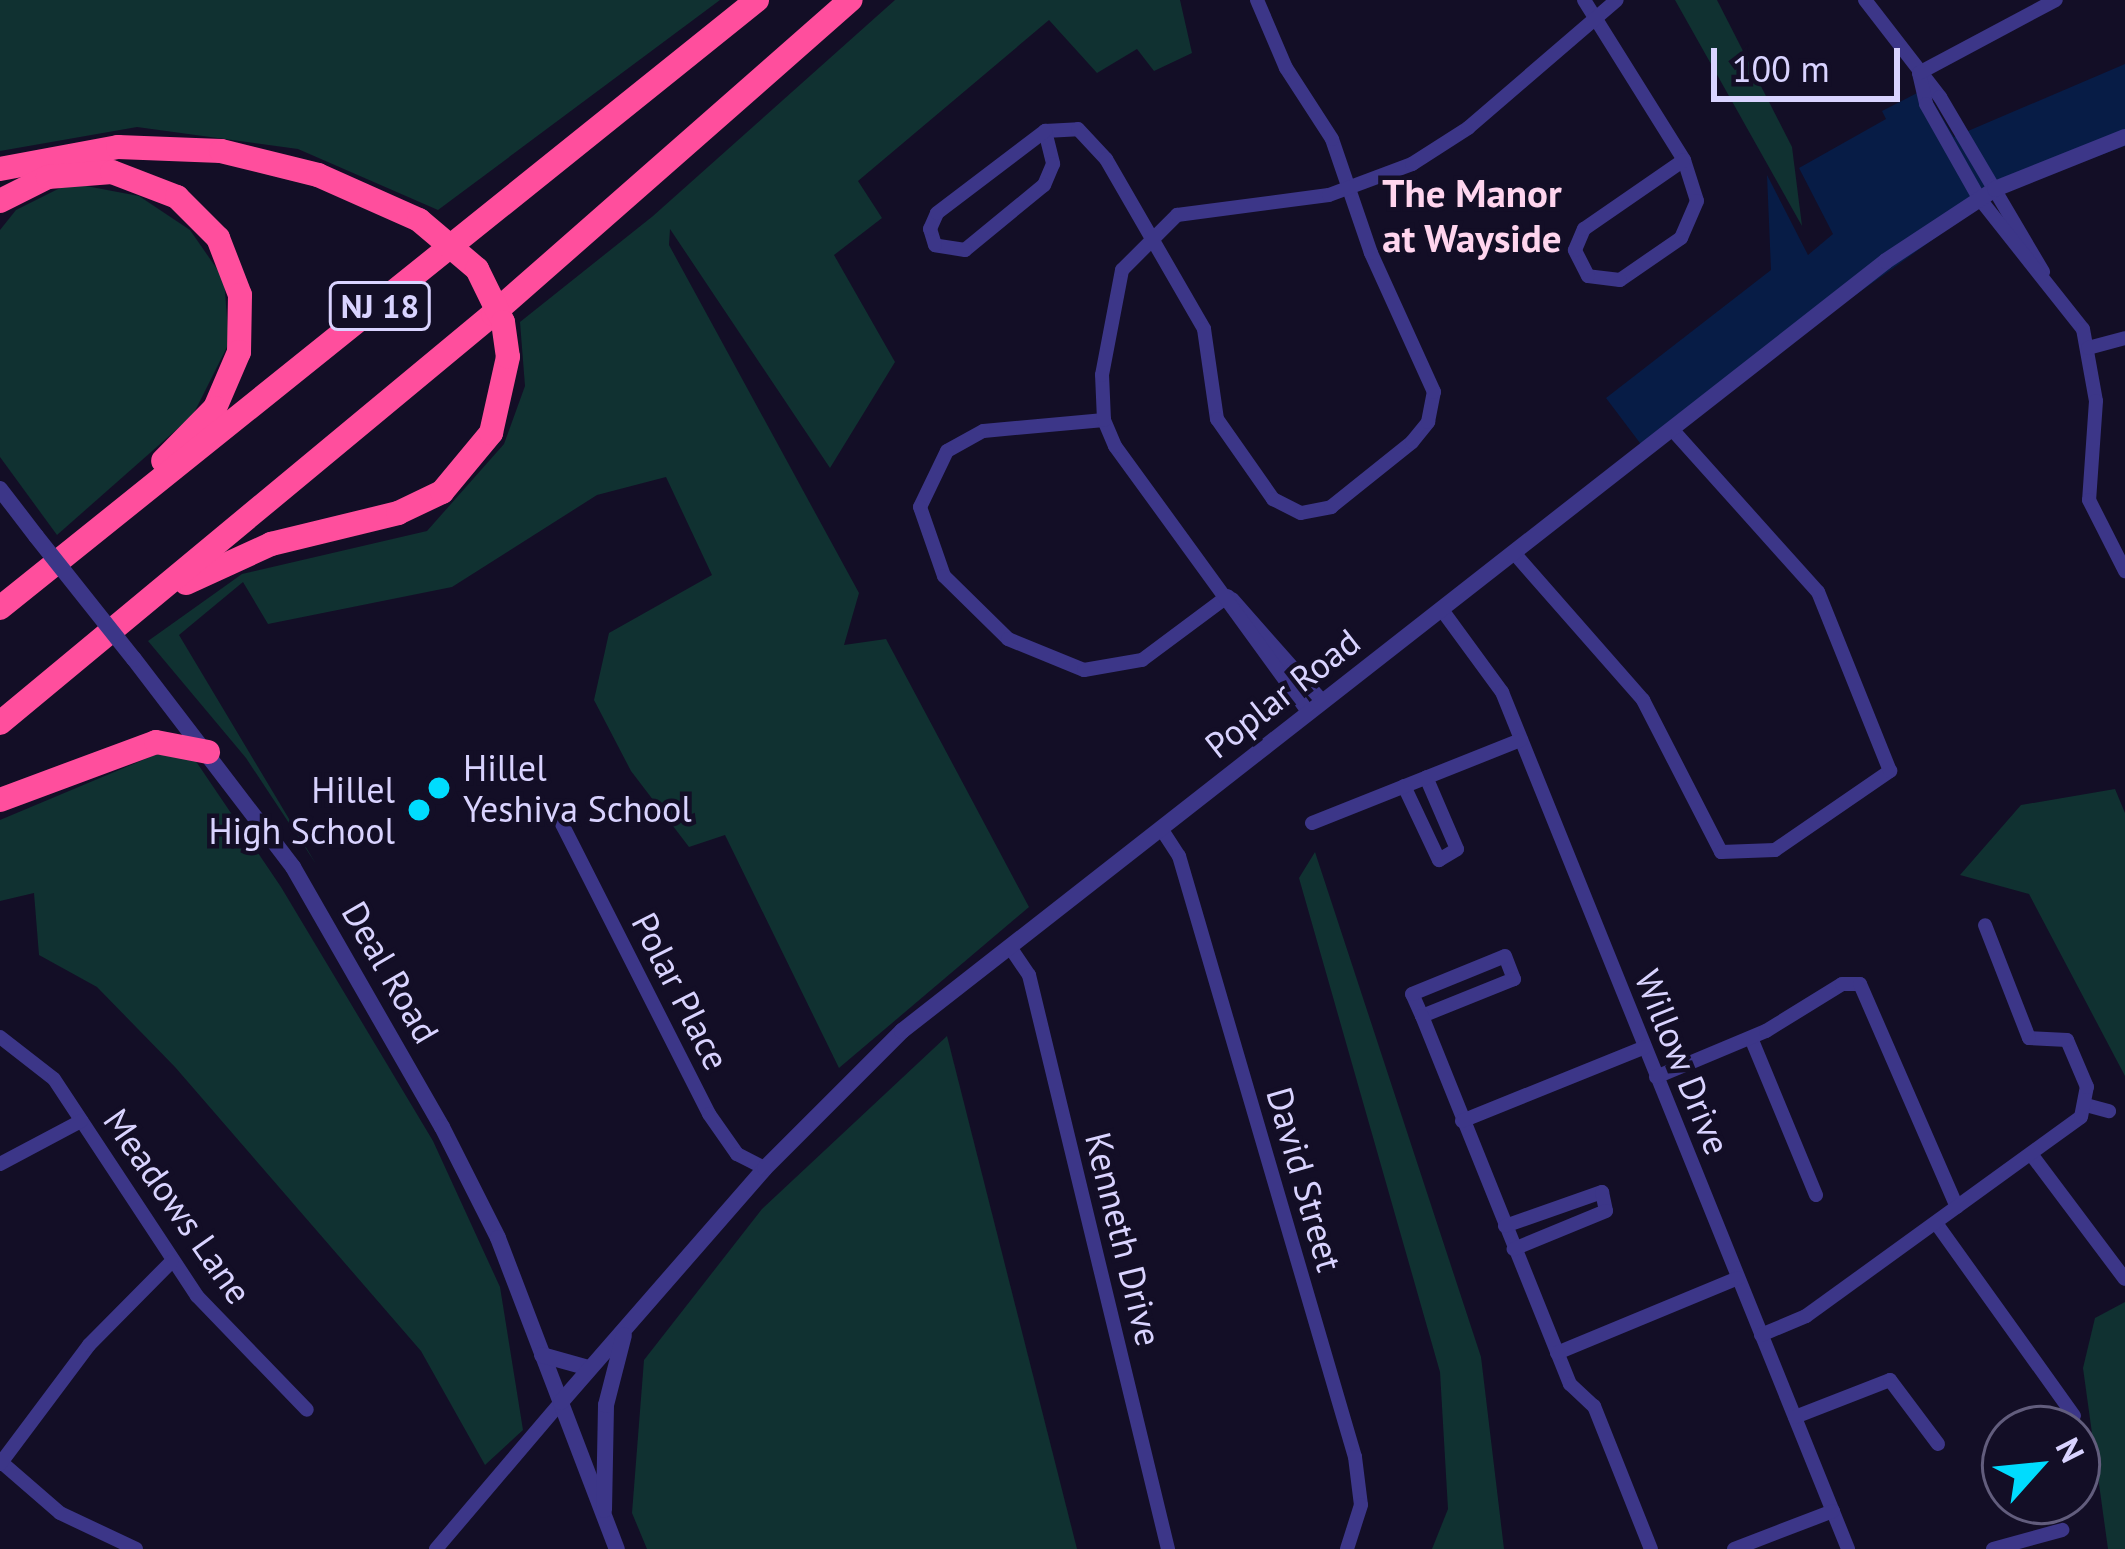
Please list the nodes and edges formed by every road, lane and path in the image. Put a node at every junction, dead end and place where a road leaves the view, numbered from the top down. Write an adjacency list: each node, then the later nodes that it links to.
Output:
1 (757, 0): 24 (highway, NJ 18)
2 (851, 0): 30 (highway, NJ 18)
3 (1257, 0): 14 (street)
4 (1584, 0): 8 (street)
5 (1617, 0): 8 (street)
6 (1865, 0): 9 (street)
7 (2056, 0): 9 (street)
8 (1595, 16): 12 (street); 14 (street)
9 (1919, 73): 15 (street)
10 (1045, 131): 10 (street); 17 (street)
11 (2125, 137): 15 (street, Poplar Road)
12 (1684, 160): 12 (street)
13 (0, 169): 30 (highway, bridge)
14 (1350, 189): 17 (street); 17 (street)
15 (1987, 194): 19 (street); 21 (street, Poplar Road)
16 (0, 201): 24 (highway)
17 (1152, 234): 20 (street)
18 (2125, 338): 19 (street)
19 (2088, 348): 25 (street)
20 (1104, 420): 28 (street); 28 (street)
21 (1672, 429): 26 (street, Poplar Road); 26 (street)
22 (0, 489): 35 (street, Deal Road, bridge)
23 (2125, 538): 25 (street)
24 (84, 539): 29 (highway, NJ 18)
25 (2110, 546): 27 (street)
26 (1514, 553): 31 (street, Poplar Road)
27 (2125, 571)
28 (1228, 596): 32 (street)
29 (0, 608)
30 (142, 608): 33 (highway, NJ 18)
31 (1442, 610): 32 (street, Poplar Road); 34 (street, Willow Drive)
32 (1316, 708): 41 (street, Poplar Road)
33 (0, 723)
34 (1521, 740): 36 (street); 47 (street, Willow Drive)
35 (208, 752): 38 (highway); 67 (street, Deal Road)
36 (1426, 777): 37 (street); 37 (street)
37 (1404, 786): 39 (street)
38 (0, 800)
39 (1312, 823)
40 (562, 824): 55 (street, Polar Place)
41 (1162, 830): 43 (street, Poplar Road); 83 (street, David Street)
42 (1985, 925): 49 (street)
43 (1010, 947): 55 (street, Poplar Road); 82 (street, Kenneth Drive)
44 (1422, 1016): 44 (street); 52 (street)
45 (0, 1037): 51 (street, Meadows Lane)
46 (1750, 1038): 48 (street); 56 (street); 57 (street)
47 (1645, 1047): 48 (street, Willow Drive); 52 (street)
48 (1656, 1078): 62 (street, Willow Drive)
49 (2086, 1105): 50 (street); 53 (street)
50 (2109, 1111)
51 (81, 1120): 54 (street); 61 (street, Meadows Lane)
52 (1462, 1121): 59 (street)
53 (2031, 1154): 57 (street); 63 (street)
54 (0, 1164)
55 (765, 1168): 64 (street, Poplar Road)
56 (1816, 1196)
57 (1957, 1208): 58 (street)
58 (1936, 1223): 65 (street); 70 (street)
59 (1505, 1226): 60 (street); 60 (street)
60 (1514, 1249): 66 (street)
61 (171, 1262): 71 (street, Meadows Lane); 74 (street)
62 (1738, 1278): 65 (street, Willow Drive); 66 (street)
63 (2125, 1280)
64 (624, 1334): 68 (street, Poplar Road); 76 (street)
65 (1761, 1335): 72 (street, Willow Drive)
66 (1557, 1353): 78 (street)
67 (542, 1354): 68 (street); 69 (street, Deal Road)
68 (590, 1368): 69 (street, Poplar Road)
69 (561, 1402): 76 (street, Deal Road); 80 (street)
70 (2066, 1405)
71 (307, 1410)
72 (1795, 1417): 73 (street); 75 (street, Willow Drive)
73 (1938, 1444)
74 (0, 1462): 79 (street)
75 (1833, 1510): 84 (street); 85 (street, Willow Drive)
76 (603, 1512): 81 (street, Deal Road)
77 (2062, 1530): 86 (street)
78 (1648, 1548)
79 (136, 1549)
80 (436, 1549)
81 (617, 1549)
82 (1168, 1549)
83 (1347, 1549)
84 (1734, 1549)
85 (1848, 1549)
86 (1993, 1549)

